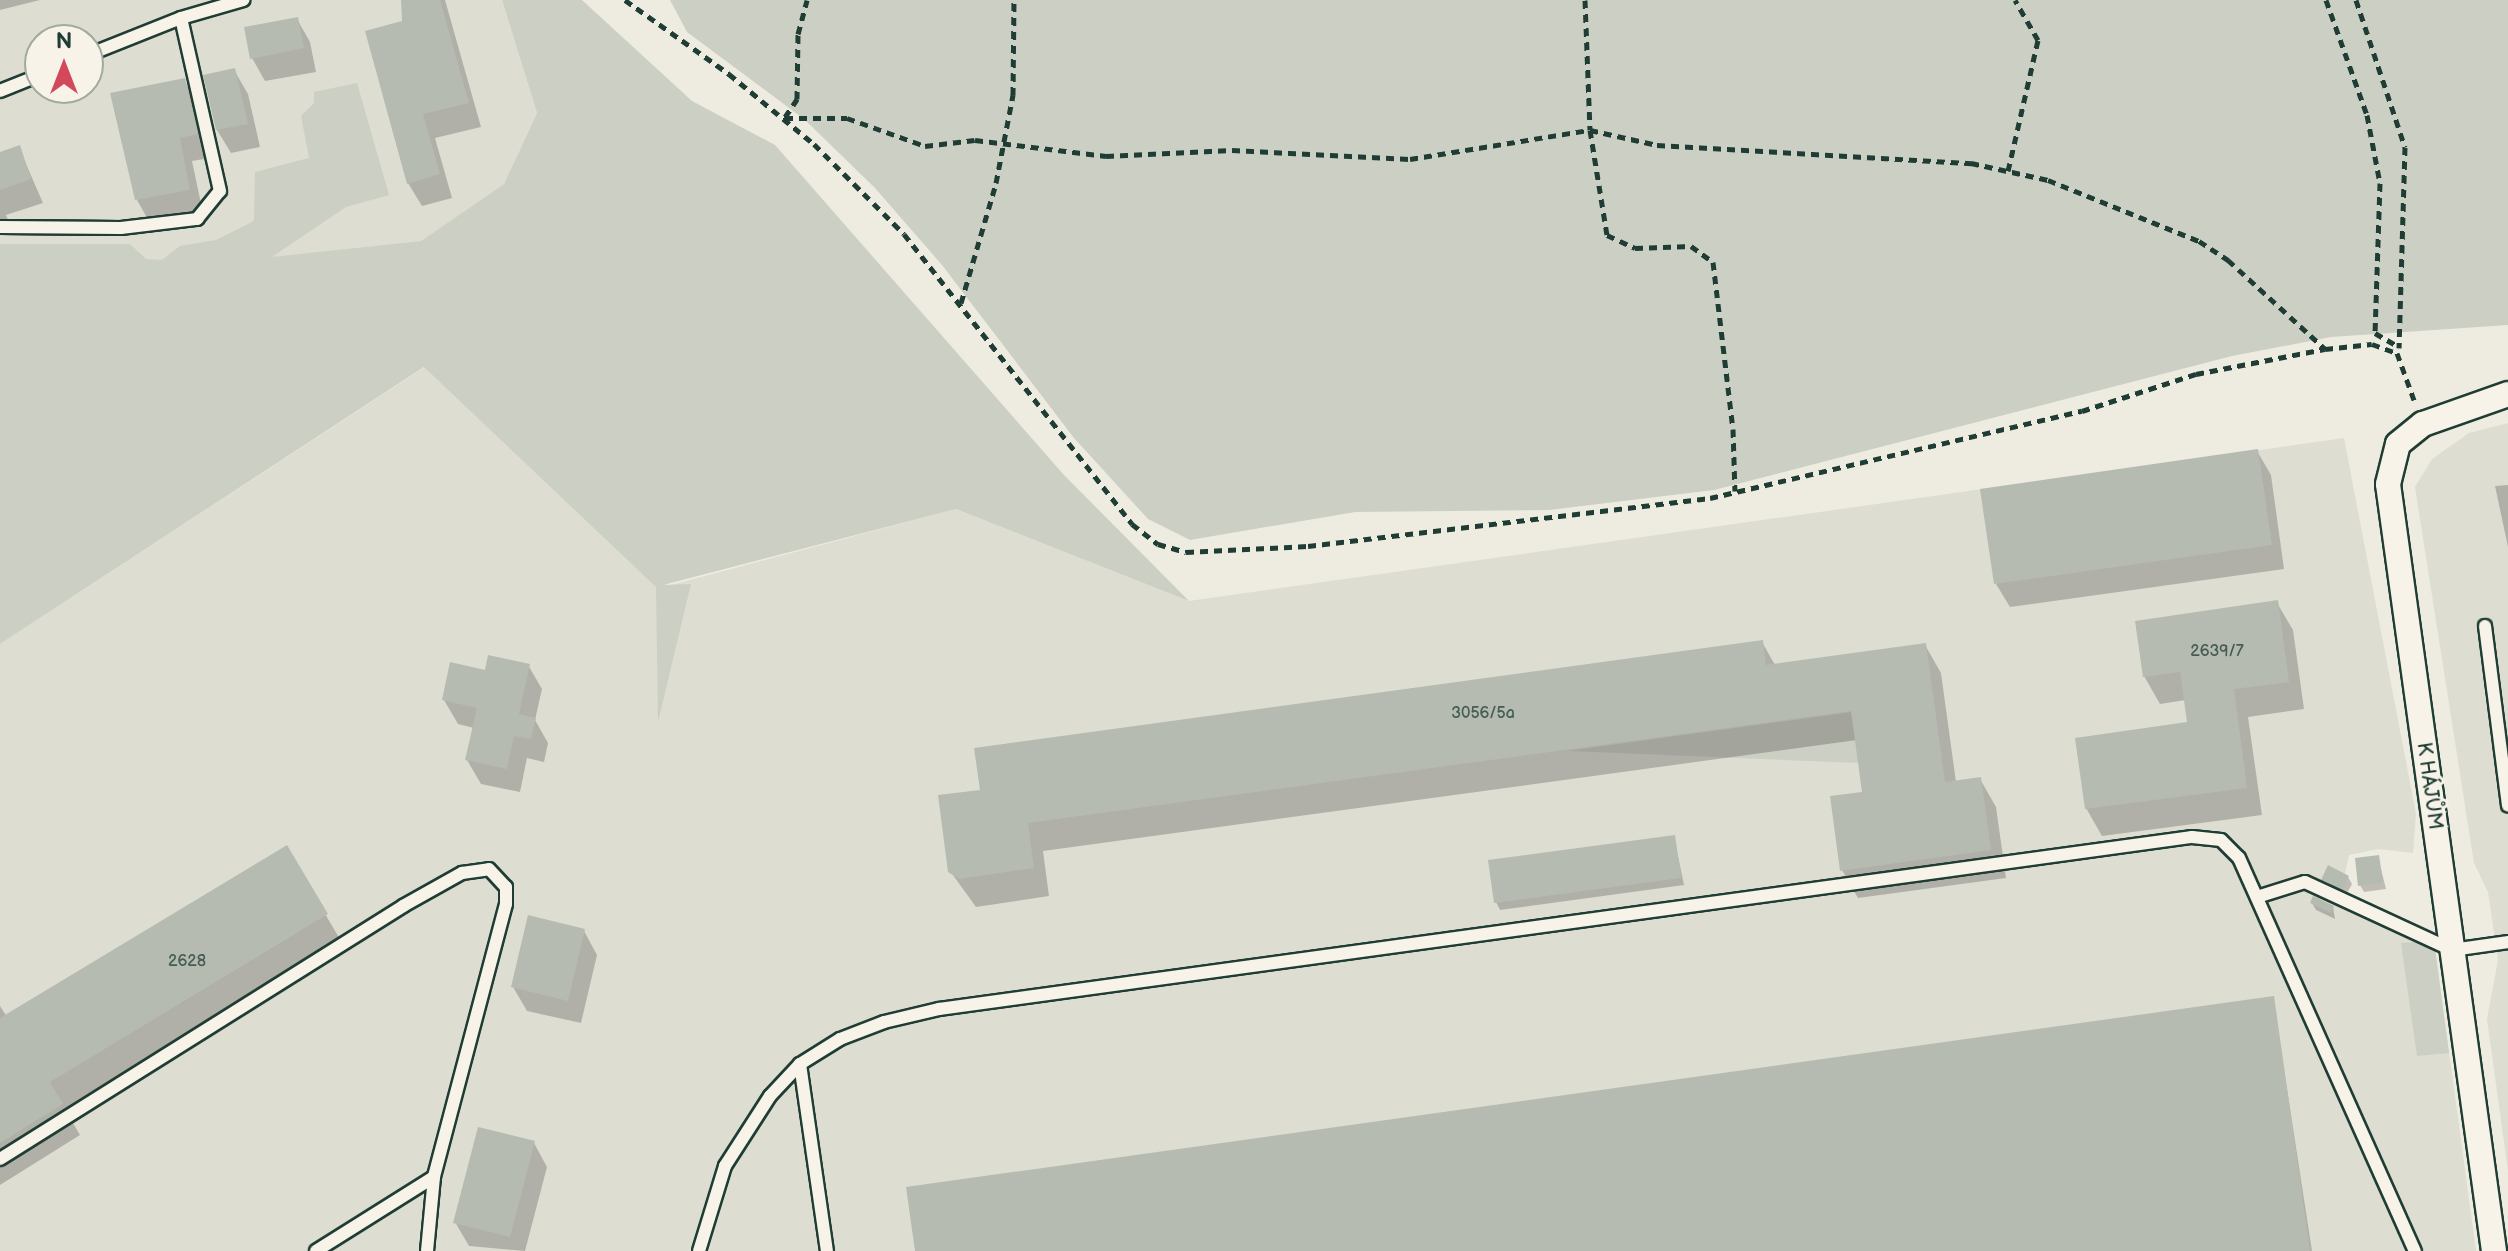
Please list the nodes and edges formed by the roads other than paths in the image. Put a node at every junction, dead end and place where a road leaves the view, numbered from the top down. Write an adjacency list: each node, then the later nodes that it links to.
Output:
1 (243, 0): 2 (lane)
2 (181, 18): 3 (lane); 6 (lane)
3 (104, 49)
4 (24, 81): 5 (lane)
5 (0, 91)
6 (0, 227)
7 (2508, 394): 12 (street, K HÁJŮM)
8 (2485, 626): 9 (lane)
9 (2508, 806)
10 (2257, 897): 12 (lane); 13 (lane); 20 (lane)
11 (2508, 942): 12 (lane)
12 (2452, 950): 21 (street, K HÁJŮM)
13 (800, 1064): 18 (lane); 19 (lane)
14 (0, 1159): 15 (lane)
15 (434, 1177): 16 (lane); 17 (lane)
16 (316, 1251)
17 (427, 1251)
18 (699, 1251)
19 (827, 1251)
20 (2415, 1251)
21 (2494, 1251)

